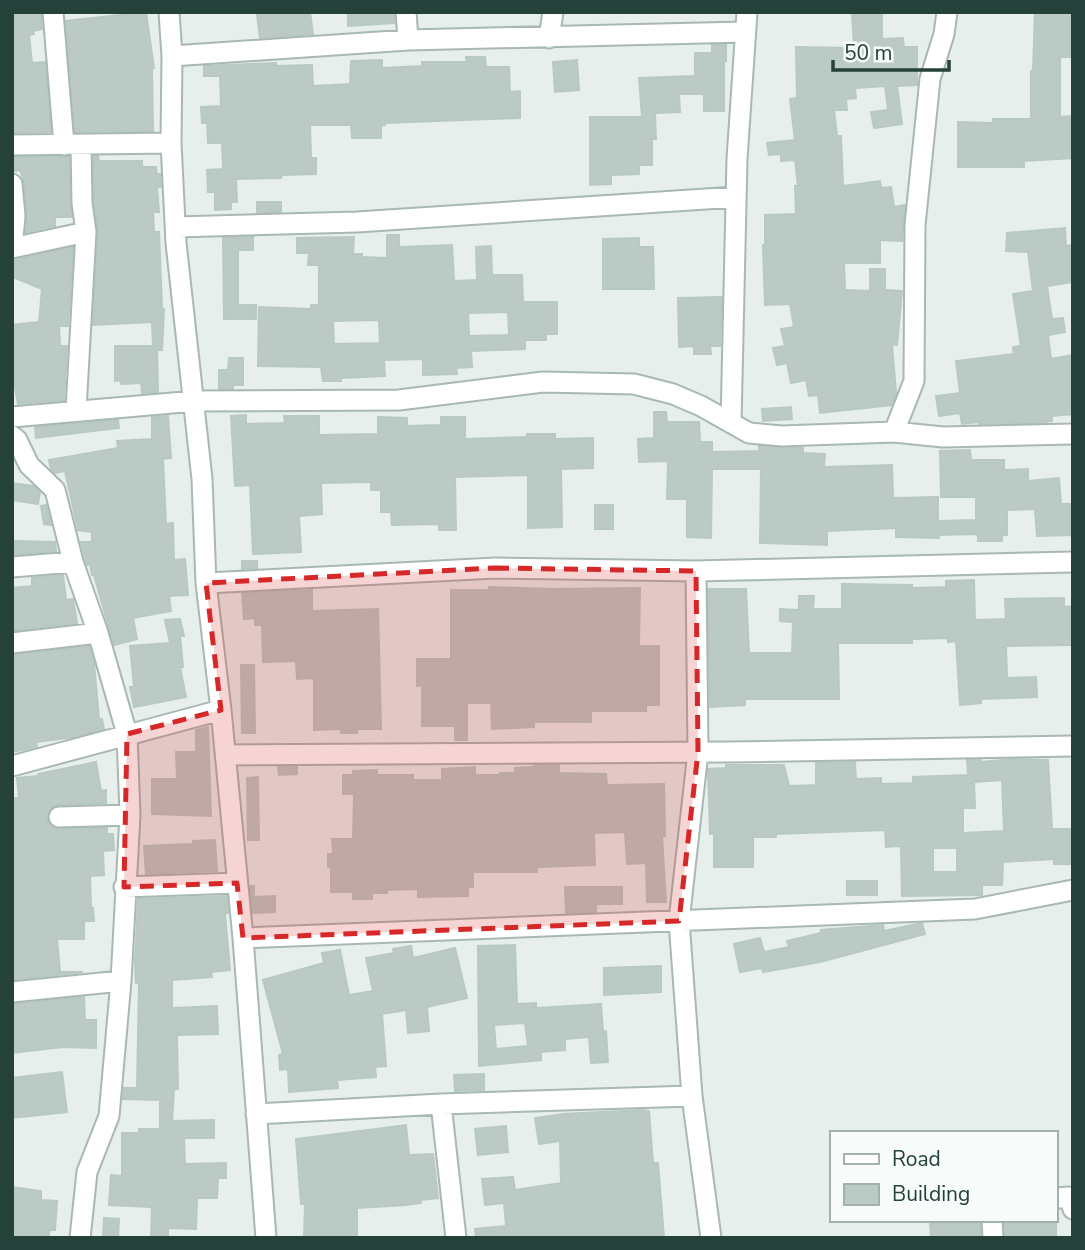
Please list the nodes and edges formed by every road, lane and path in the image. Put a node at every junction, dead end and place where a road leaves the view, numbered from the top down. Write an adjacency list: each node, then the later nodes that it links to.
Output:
1 (54, 12): 13 (street)
2 (169, 12): 10 (street)
3 (406, 12): 9 (street)
4 (553, 12): 8 (street)
5 (747, 12): 7 (street)
6 (947, 12): 22 (street)
7 (745, 32): 8 (street); 15 (street)
8 (550, 38): 9 (street)
9 (408, 40): 10 (street)
10 (172, 56): 11 (street)
11 (171, 143): 13 (street); 16 (street)
12 (12, 145): 13 (street)
13 (72, 145): 17 (street)
14 (12, 184): 17 (street)
15 (736, 197): 16 (street); 21 (street)
16 (176, 227): 18 (street)
17 (86, 232): 19 (street)
18 (195, 401): 19 (street); 21 (street); 29 (street)
19 (76, 410): 20 (street)
20 (12, 417)
21 (731, 423): 22 (street)
22 (894, 432): 23 (street)
23 (1073, 434)
24 (12, 436): 25 (street)
25 (74, 562): 27 (street); 30 (street)
26 (1073, 562): 28 (street)
27 (12, 567)
28 (696, 570): 29 (street); 35 (street)
29 (206, 583): 32 (street)
30 (98, 633): 31 (street); 33 (street)
31 (12, 643)
32 (221, 710): 33 (street); 36 (street)
33 (127, 734): 37 (street); 38 (street)
34 (1073, 746): 35 (street)
35 (698, 752): 36 (street); 43 (street)
36 (226, 755): 40 (street)
37 (12, 766)
38 (130, 814): 39 (street); 41 (street)
39 (59, 817)
40 (237, 883): 41 (street); 44 (street)
41 (124, 887): 45 (street)
42 (1073, 891): 43 (street)
43 (679, 921): 44 (street); 47 (street)
44 (243, 938): 49 (street)
45 (121, 981): 46 (street); 52 (street)
46 (12, 992)
47 (692, 1096): 48 (street); 55 (street)
48 (441, 1104): 49 (street); 54 (street)
49 (256, 1114): 53 (street)
50 (1057, 1198): 51 (street)
51 (1073, 1209)
52 (80, 1238)
53 (266, 1238)
54 (456, 1238)
55 (711, 1238)

